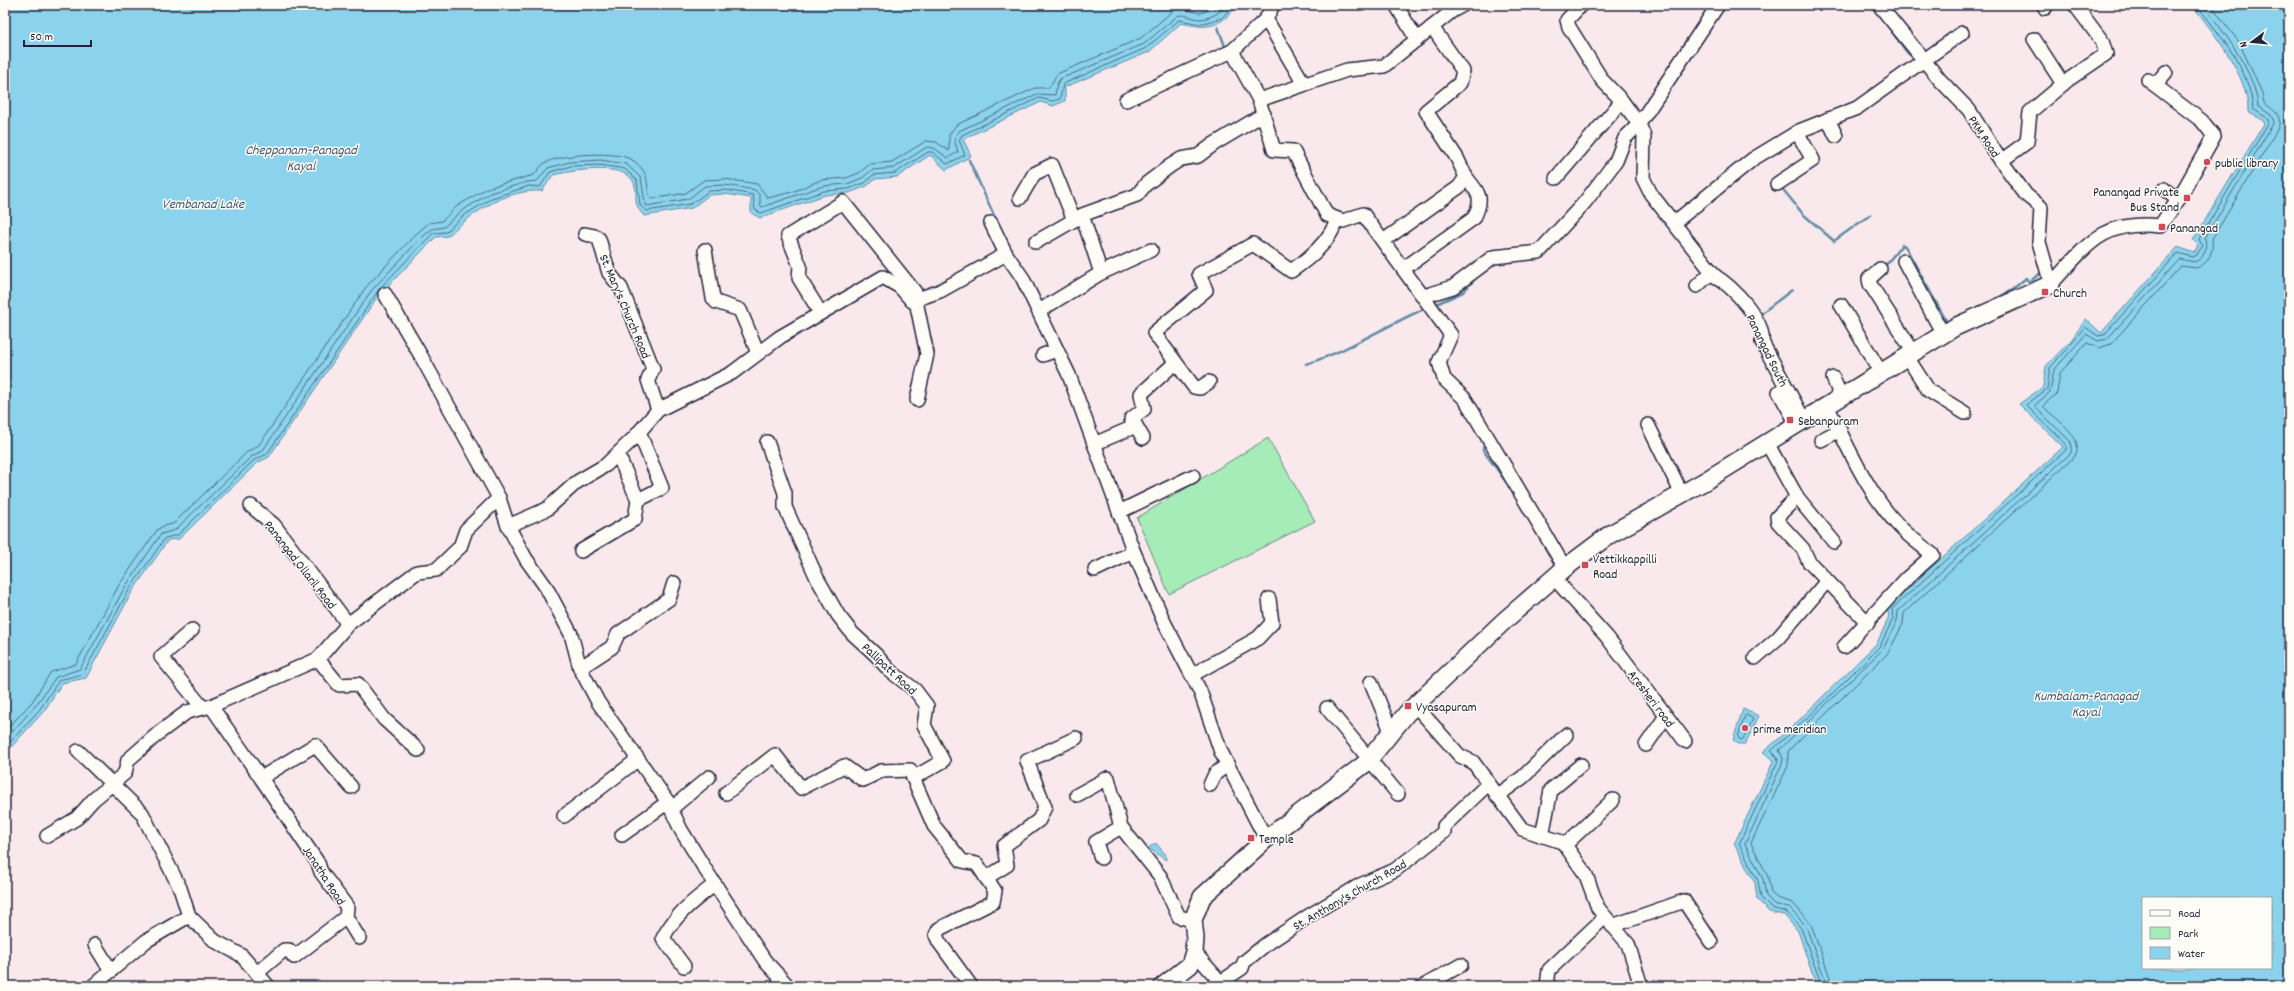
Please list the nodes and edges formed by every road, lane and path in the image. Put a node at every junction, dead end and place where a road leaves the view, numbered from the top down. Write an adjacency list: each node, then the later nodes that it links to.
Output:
1 (1273, 5): 8 (street)
2 (1396, 5): 12 (street)
3 (1463, 5): 9 (street)
4 (1581, 5): 20 (street)
5 (1718, 5): 23 (street)
6 (1879, 5): 14 (street, PKM Road)
7 (2075, 5): 17 (street)
8 (1266, 19): 13 (street); 16 (street)
9 (1432, 27): 12 (street); 27 (street)
10 (1962, 32): 14 (street)
11 (2034, 39): 17 (street)
12 (1417, 40): 16 (street)
13 (1232, 51): 18 (street); 19 (street)
14 (1923, 60): 22 (street); 26 (street, PKM Road)
15 (2166, 72): 32 (street)
16 (1304, 84): 19 (street)
17 (2063, 84): 26 (street)
18 (1126, 100)
19 (1259, 100): 21 (street)
20 (1622, 100): 23 (street); 28 (street)
21 (1264, 114): 33 (street); 34 (street)
22 (1828, 119): 24 (street); 25 (street)
23 (1641, 130): 35 (street, Panangad South); 51 (street)
24 (1797, 132): 29 (street); 35 (street)
25 (1836, 136)
26 (2001, 161): 48 (street, PKM Road)
27 (1466, 177): 38 (street); 44 (street)
28 (1556, 178)
29 (1777, 184)
30 (2164, 189): 32 (street)
31 (1020, 198): 33 (street)
32 (2178, 200): 48 (street)
33 (1078, 218): 39 (street); 47 (street)
34 (1337, 219): 38 (street); 61 (street)
35 (1675, 222): 46 (street, Panangad South)
36 (991, 223): 42 (street)
37 (585, 234): 69 (street, St. Mary's Church Road)
38 (1384, 241): 44 (street)
39 (1036, 242)
40 (705, 250): 58 (street)
41 (1151, 250): 47 (street)
42 (1006, 254): 52 (street); 54 (street)
43 (1904, 261): 56 (street)
44 (1403, 269): 51 (street)
45 (1880, 269): 60 (street)
46 (1712, 272): 49 (street); 71 (street, Panangad South)
47 (1101, 273): 54 (street)
48 (2051, 284): 56 (main road)
49 (1697, 286)
50 (385, 294): 85 (street)
51 (1424, 296): 94 (street, Aresheri road)
52 (918, 300): 55 (street); 55 (street); 67 (street)
53 (1841, 305): 62 (street)
54 (1039, 311): 57 (street)
55 (820, 312): 58 (street)
56 (1943, 334): 60 (main road)
57 (1057, 350): 59 (street); 80 (street)
58 (758, 353): 69 (street)
59 (1043, 355)
60 (1910, 355): 62 (main road); 70 (street)
61 (1175, 363): 64 (street); 73 (street)
62 (1881, 373): 66 (main road)
63 (1833, 378): 66 (street)
64 (1208, 382)
65 (1778, 392): 71 (street)
66 (1842, 397): 68 (main road)
67 (917, 400)
68 (1827, 406): 71 (main road); 74 (street)
69 (658, 410): 75 (street)
70 (1966, 413)
71 (1801, 422): 79 (main road)
72 (1648, 425): 83 (street)
73 (1136, 426): 76 (street); 80 (street)
74 (1840, 430): 77 (street); 98 (street)
75 (639, 432): 81 (street); 86 (street)
76 (1143, 438)
77 (1821, 440)
78 (767, 442): 124 (street, Pallipatt Road)
79 (1767, 443): 83 (main road); 84 (street)
80 (1094, 444): 88 (street)
81 (618, 455): 86 (street); 89 (street)
82 (1193, 476): 88 (street)
83 (1682, 494): 94 (main road)
84 (1797, 497): 90 (street); 95 (street)
85 (499, 498): 89 (street); 99 (street)
86 (638, 500): 91 (street)
87 (251, 506): 99 (street, Panangad Ollaril Road)
88 (1119, 512): 92 (street)
89 (508, 526): 104 (street)
90 (1834, 542)
91 (581, 551)
92 (1133, 552): 93 (street); 105 (street)
93 (1095, 570)
94 (1559, 573): 107 (main road); 110 (street, Aresheri road)
95 (1827, 581): 98 (street); 102 (street)
96 (674, 583): 104 (street)
97 (1269, 599): 105 (street)
98 (1868, 623): 101 (street)
99 (348, 624): 103 (street)
100 (192, 630): 108 (street, Janatha Road)
101 (1844, 647)
102 (1755, 658)
103 (318, 659): 108 (street); 116 (street)
104 (580, 668): 119 (street)
105 (1192, 675): 120 (street)
106 (1371, 682): 111 (street)
107 (1415, 705): 111 (main road); 126 (street)
108 (207, 707): 123 (street, Janatha Road); 125 (street)
109 (1327, 708): 118 (street)
110 (1666, 716): 114 (street, Aresheri road); 115 (street)
111 (1391, 732): 118 (main road)
112 (1566, 735): 132 (street)
113 (1076, 738): 143 (street)
114 (1685, 741)
115 (1646, 745)
116 (418, 750)
117 (78, 751): 125 (street)
118 (1368, 758): 130 (street); 140 (main road)
119 (637, 760): 134 (street); 135 (street)
120 (1227, 765): 127 (street); 140 (street)
121 (1581, 765): 139 (street)
122 (709, 777): 134 (street)
123 (262, 778): 128 (street); 146 (street, Janatha Road)
124 (913, 778): 129 (street); 143 (street)
125 (112, 783): 138 (street); 145 (street)
126 (1488, 784): 132 (street); 157 (street, St. Anthony's Church Road)
127 (1210, 786)
128 (351, 787)
129 (726, 793)
130 (1398, 794)
131 (1077, 795): 136 (street)
132 (1497, 796): 139 (street)
133 (1613, 800): 141 (street)
134 (669, 805): 137 (street); 144 (street)
135 (564, 816)
136 (1121, 827): 142 (street); 147 (street)
137 (622, 835)
138 (48, 836)
139 (1542, 836): 141 (street)
140 (1266, 839): 147 (main road)
141 (1565, 846): 148 (street)
142 (1101, 858)
143 (986, 878): 161 (street)
144 (715, 884): 154 (street); 160 (street)
145 (189, 916): 155 (street); 156 (street)
146 (346, 917): 149 (street); 156 (street, Janatha Road)
147 (1193, 920): 152 (main road)
148 (1609, 921): 150 (street); 164 (street); 165 (street)
149 (359, 938)
150 (1711, 942)
151 (96, 945): 155 (street)
152 (1194, 952): 157 (street, St. Anthony's Church Road); 162 (main road)
153 (1461, 965): 163 (street)
154 (684, 966)
155 (111, 971): 158 (street)
156 (257, 973): 159 (street)
157 (1223, 984)
158 (93, 986)
159 (268, 986)
160 (788, 986)
161 (971, 986)
162 (1163, 986)
163 (1424, 986)
164 (1547, 986)
165 (1641, 986)

